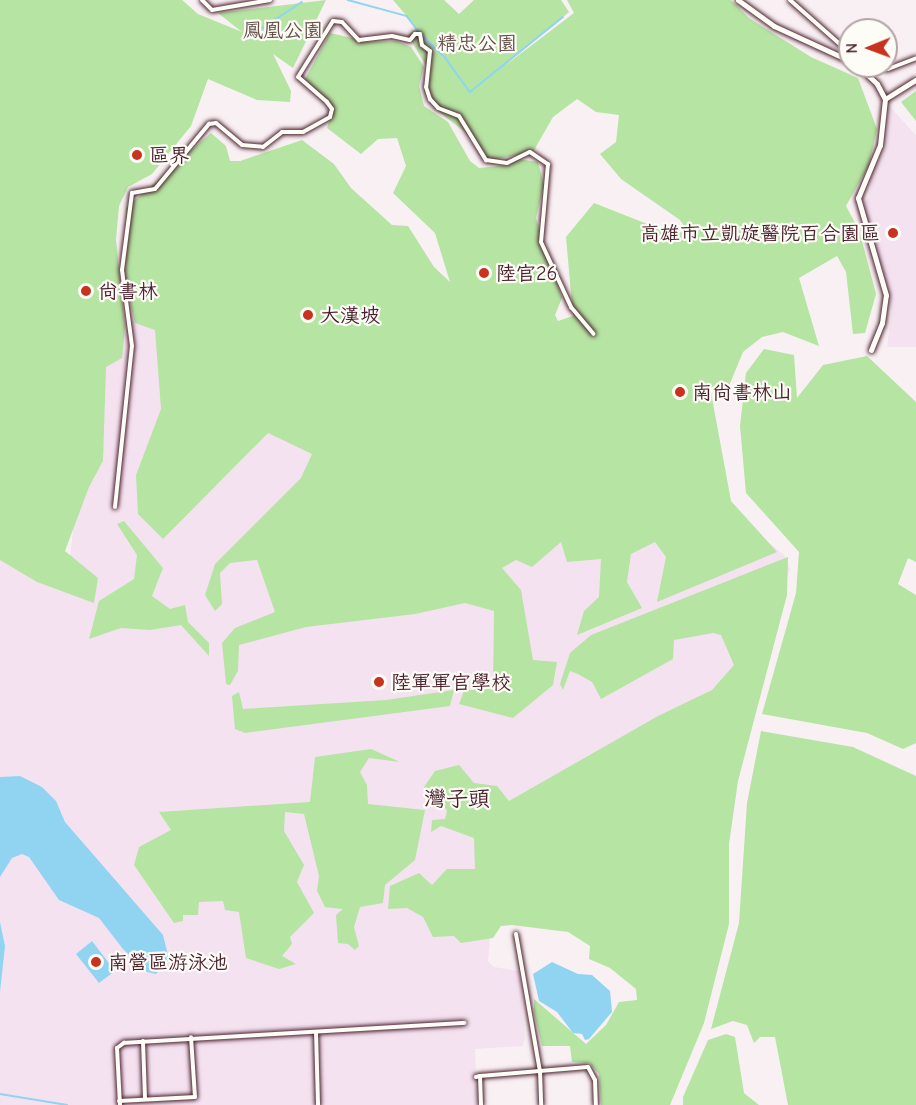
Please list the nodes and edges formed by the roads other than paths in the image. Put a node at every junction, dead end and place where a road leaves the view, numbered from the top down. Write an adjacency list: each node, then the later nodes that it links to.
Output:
1 (202, 0): 2 (street)
2 (270, 0)
3 (738, 0): 6 (street)
4 (790, 0): 5 (street)
5 (838, 42)
6 (838, 56)
7 (916, 58): 8 (street)
8 (898, 65)
9 (871, 78): 11 (street)
10 (916, 80): 11 (street)
11 (885, 99): 13 (street)
12 (594, 334): 14 (street)
13 (871, 350)
14 (115, 507)
15 (516, 934): 20 (street)
16 (464, 1023): 17 (street)
17 (316, 1032): 18 (street); 23 (street)
18 (191, 1037): 19 (street); 21 (street)
19 (143, 1041): 21 (street); 22 (street)
20 (540, 1071): 24 (street); 25 (street); 26 (street)
21 (145, 1099): 22 (street)
22 (120, 1103)
23 (318, 1105)
24 (482, 1105)
25 (541, 1105)
26 (596, 1105)

